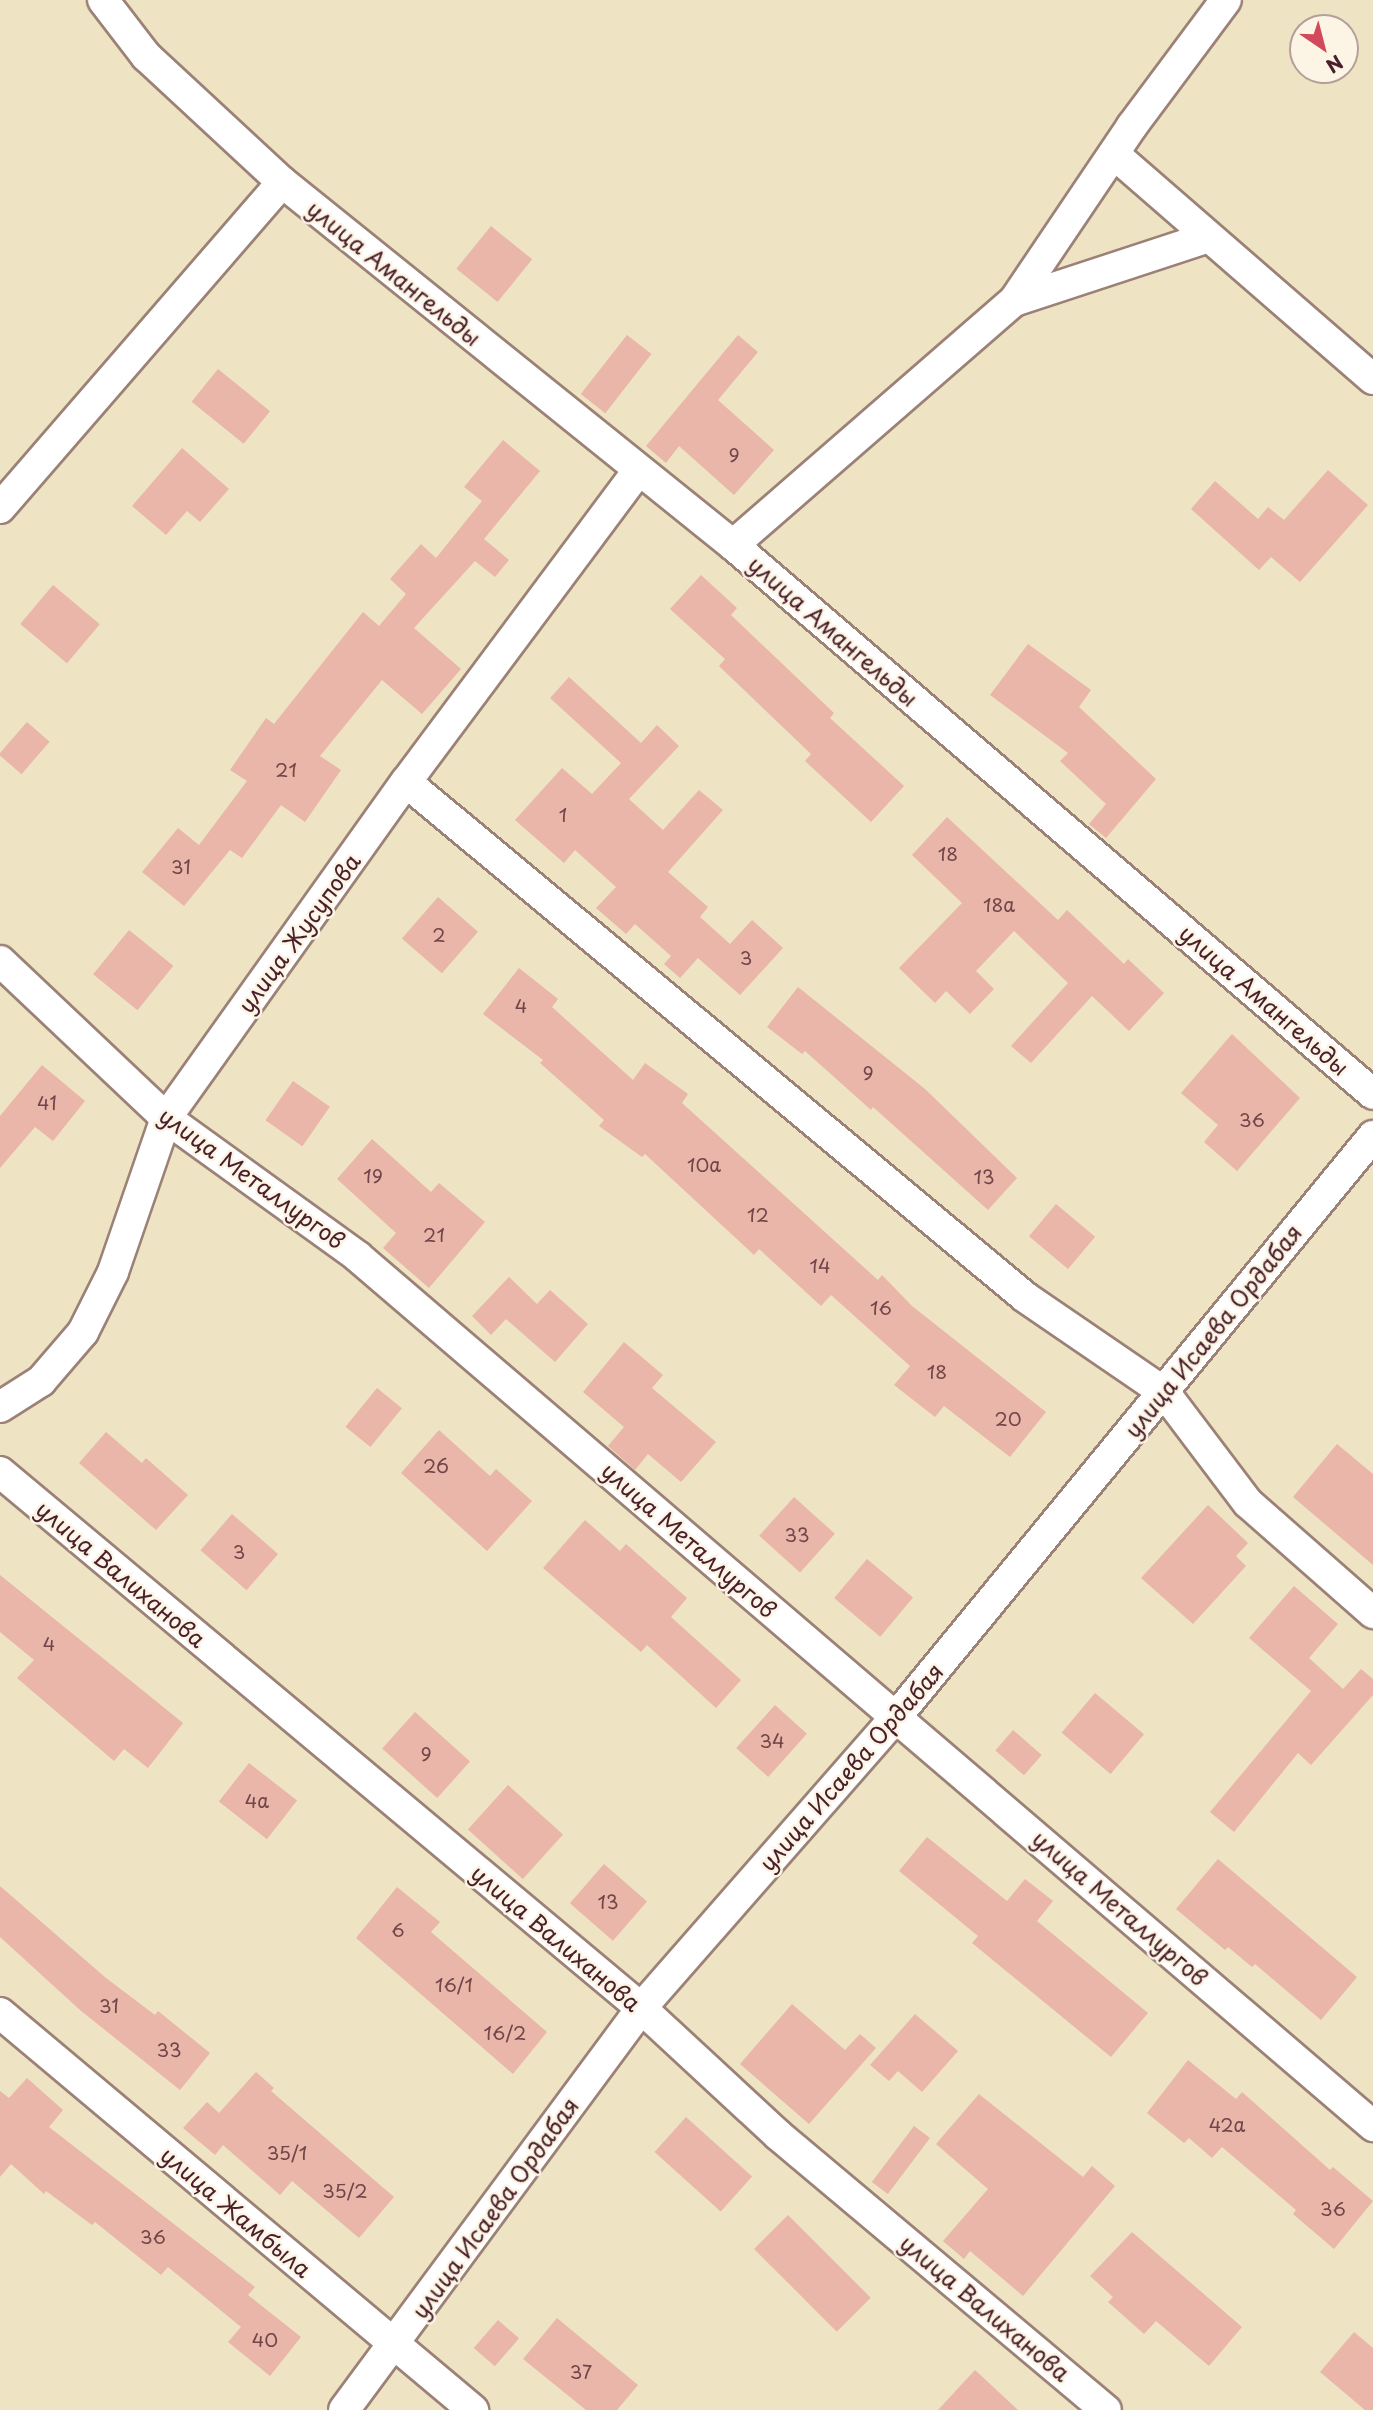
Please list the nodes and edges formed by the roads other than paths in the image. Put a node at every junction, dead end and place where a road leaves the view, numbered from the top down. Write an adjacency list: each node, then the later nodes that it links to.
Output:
1 (103, 0): 4 (street, улица Амангельды)
2 (1226, 0): 3 (street)
3 (1114, 154): 5 (street); 6 (street)
4 (282, 182): 8 (street, улица Амангельды); 9 (street)
5 (1206, 238): 6 (street); 7 (street)
6 (1014, 301): 10 (street)
7 (1373, 379)
8 (637, 472): 10 (street, улица Амангельды); 11 (street, улица Жусупова)
9 (0, 508)
10 (733, 545): 13 (street, улица Амангельды)
11 (406, 782): 14 (street, улица Жусупова); 16 (street)
12 (0, 961): 14 (street, улица Металлургов)
13 (1373, 1094)
14 (166, 1118): 17 (street, улица Жусупова); 20 (street, улица Металлургов)
15 (1373, 1136): 16 (street, улица Исаева Ордабая)
16 (1164, 1392): 19 (street); 20 (street, улица Исаева Ордабая)
17 (0, 1408)
18 (0, 1472): 21 (street, улица Валиханова)
19 (1373, 1612)
20 (896, 1717): 21 (street, улица Исаева Ордабая); 23 (street, улица Металлургов)
21 (640, 2008): 24 (street, улица Исаева Ордабая); 27 (street, улица Валиханова)
22 (0, 2013): 24 (street, улица Жамбыла)
23 (1373, 2126)
24 (395, 2346): 25 (street, улица Исаева Ордабая); 26 (street, улица Жамбыла)
25 (344, 2410)
26 (473, 2410)
27 (1106, 2410)

